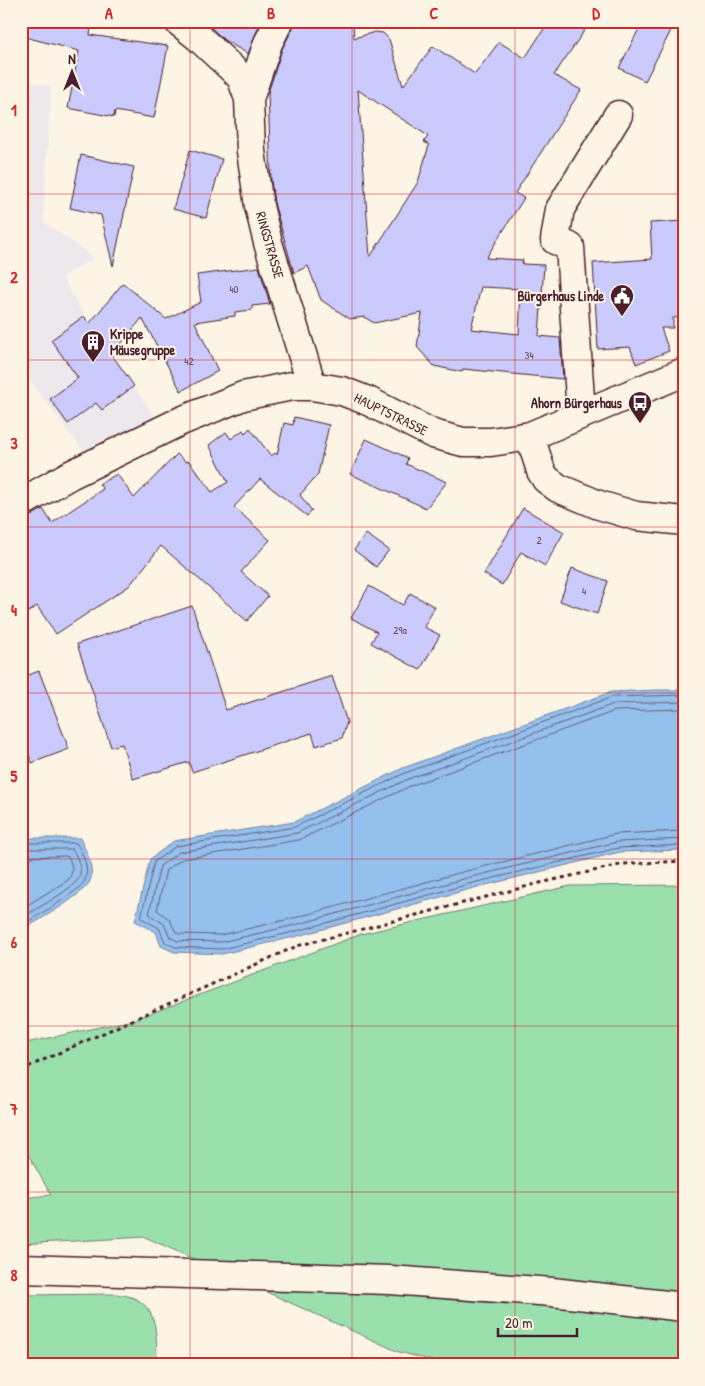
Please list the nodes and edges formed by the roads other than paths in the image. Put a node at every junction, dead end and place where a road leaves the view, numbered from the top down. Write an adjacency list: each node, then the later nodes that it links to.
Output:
1 (178, 21): 3 (street, RINGSTRASSE)
2 (278, 21): 3 (street, RINGSTRASSE)
3 (250, 99): 6 (street, RINGSTRASSE)
4 (618, 115): 7 (street)
5 (684, 372): 7 (street, HAUPTSTRASSE)
6 (312, 386): 8 (street, HAUPTSTRASSE); 9 (street, HAUPTSTRASSE)
7 (581, 414): 8 (street, HAUPTSTRASSE)
8 (530, 436): 10 (street)
9 (21, 503)
10 (684, 521)
11 (21, 1269): 12 (street)
12 (684, 1307)

